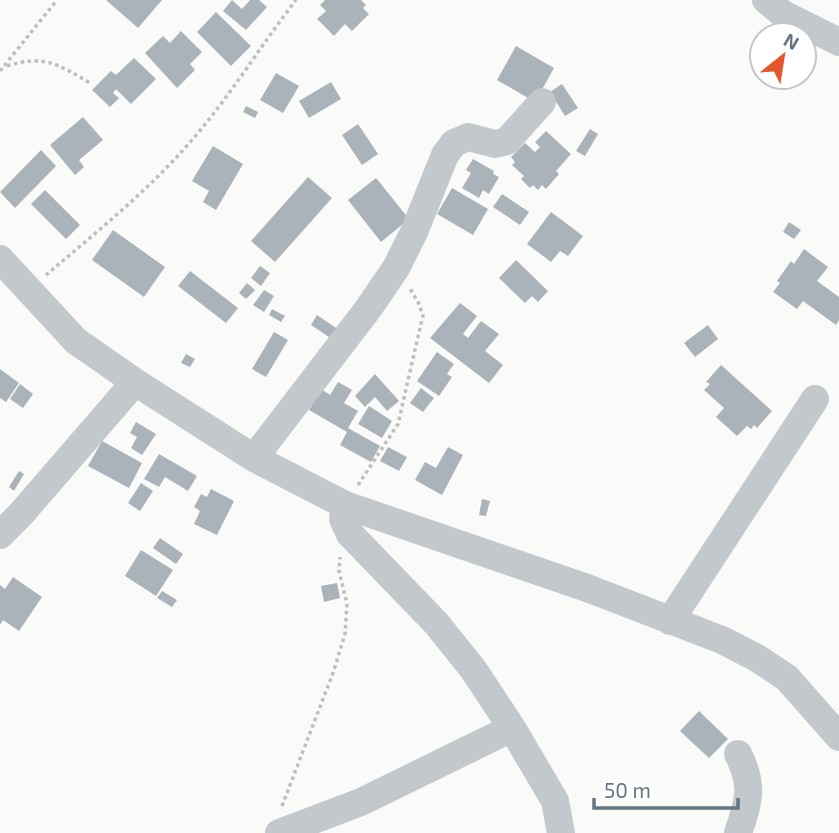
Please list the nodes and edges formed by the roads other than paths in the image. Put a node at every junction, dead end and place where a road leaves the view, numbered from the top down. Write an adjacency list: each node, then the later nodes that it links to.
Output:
1 (766, 0): 2 (street)
2 (839, 42)
3 (542, 102): 7 (street)
4 (0, 259): 5 (street)
5 (135, 382): 7 (street); 9 (street)
6 (815, 399): 10 (street)
7 (254, 458): 8 (street)
8 (345, 516): 10 (street); 11 (street)
9 (0, 535)
10 (670, 621): 12 (street)
11 (512, 728): 14 (street); 15 (street)
12 (839, 737)
13 (738, 754): 16 (street)
14 (280, 822)
15 (561, 833)
16 (738, 833)

